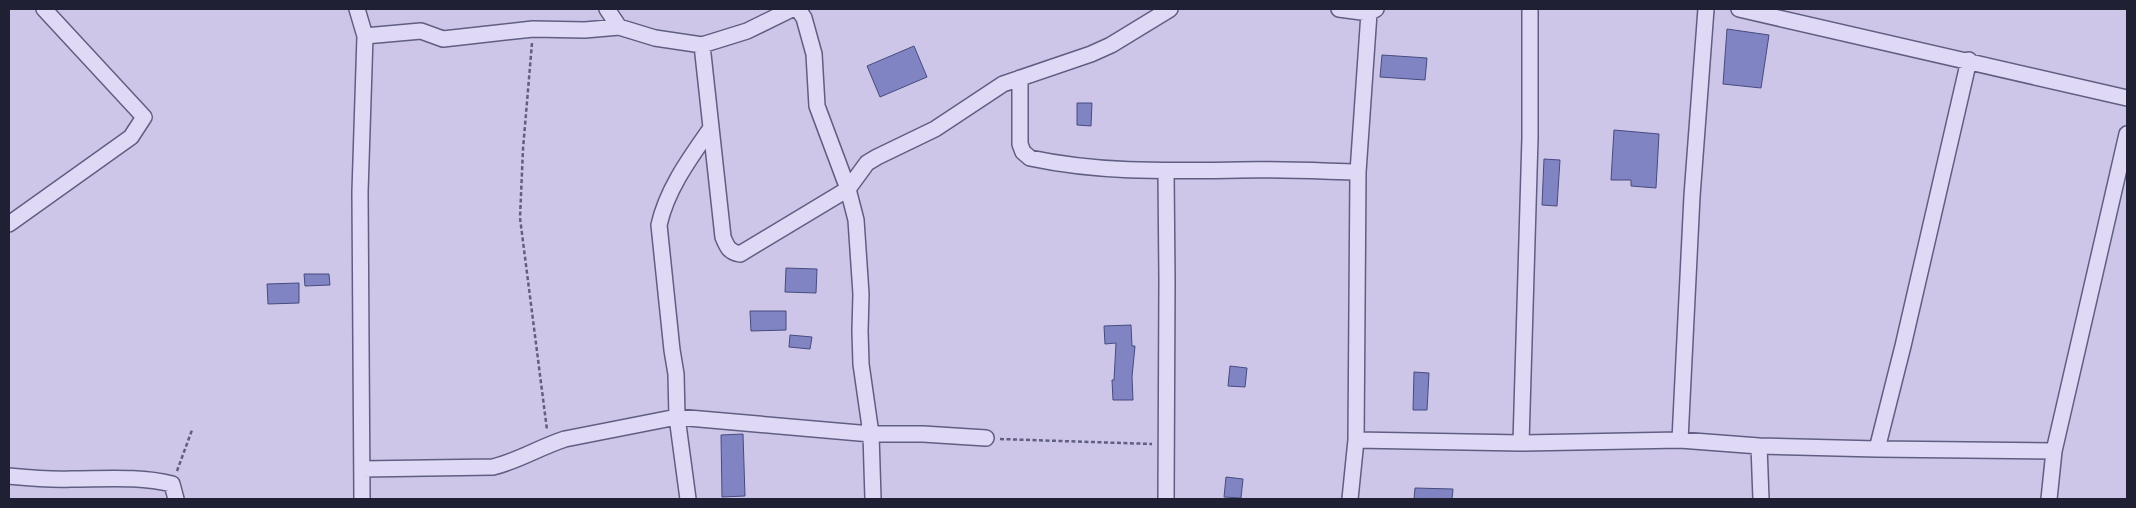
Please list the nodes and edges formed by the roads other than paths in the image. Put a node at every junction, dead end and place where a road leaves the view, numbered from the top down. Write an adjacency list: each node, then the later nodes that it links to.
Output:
1 (44, 9): 23 (street)
2 (357, 9): 13 (street)
3 (606, 9): 12 (street)
4 (792, 9): 14 (street)
5 (798, 9): 22 (street)
6 (1170, 9): 16 (street)
7 (1338, 9): 11 (street)
8 (1530, 9): 29 (street)
9 (1706, 9): 28 (street)
10 (1739, 9): 15 (street)
11 (1373, 11): 21 (street)
12 (618, 27): 13 (street); 14 (street)
13 (365, 36): 33 (street)
14 (702, 45): 18 (street)
15 (1969, 60): 17 (street); 31 (street)
16 (1020, 78): 20 (street); 22 (street)
17 (2127, 98)
18 (711, 128): 22 (street); 24 (street)
19 (2127, 134): 32 (street)
20 (1166, 172): 21 (street); 39 (street)
21 (1358, 172): 27 (street)
22 (848, 189): 25 (street)
23 (9, 224)
24 (677, 417): 25 (street); 33 (street); 37 (street)
25 (871, 434): 26 (street); 38 (street)
26 (986, 438)
27 (1356, 440): 29 (street); 40 (street)
28 (1680, 440): 29 (street); 30 (street)
29 (1521, 443)
30 (1759, 446): 31 (street); 41 (street)
31 (1877, 449): 32 (street)
32 (2054, 451): 42 (street)
33 (362, 469): 36 (street)
34 (9, 476): 35 (street)
35 (174, 492)
36 (362, 499)
37 (688, 499)
38 (873, 499)
39 (1166, 499)
40 (1350, 499)
41 (1761, 499)
42 (2049, 499)

